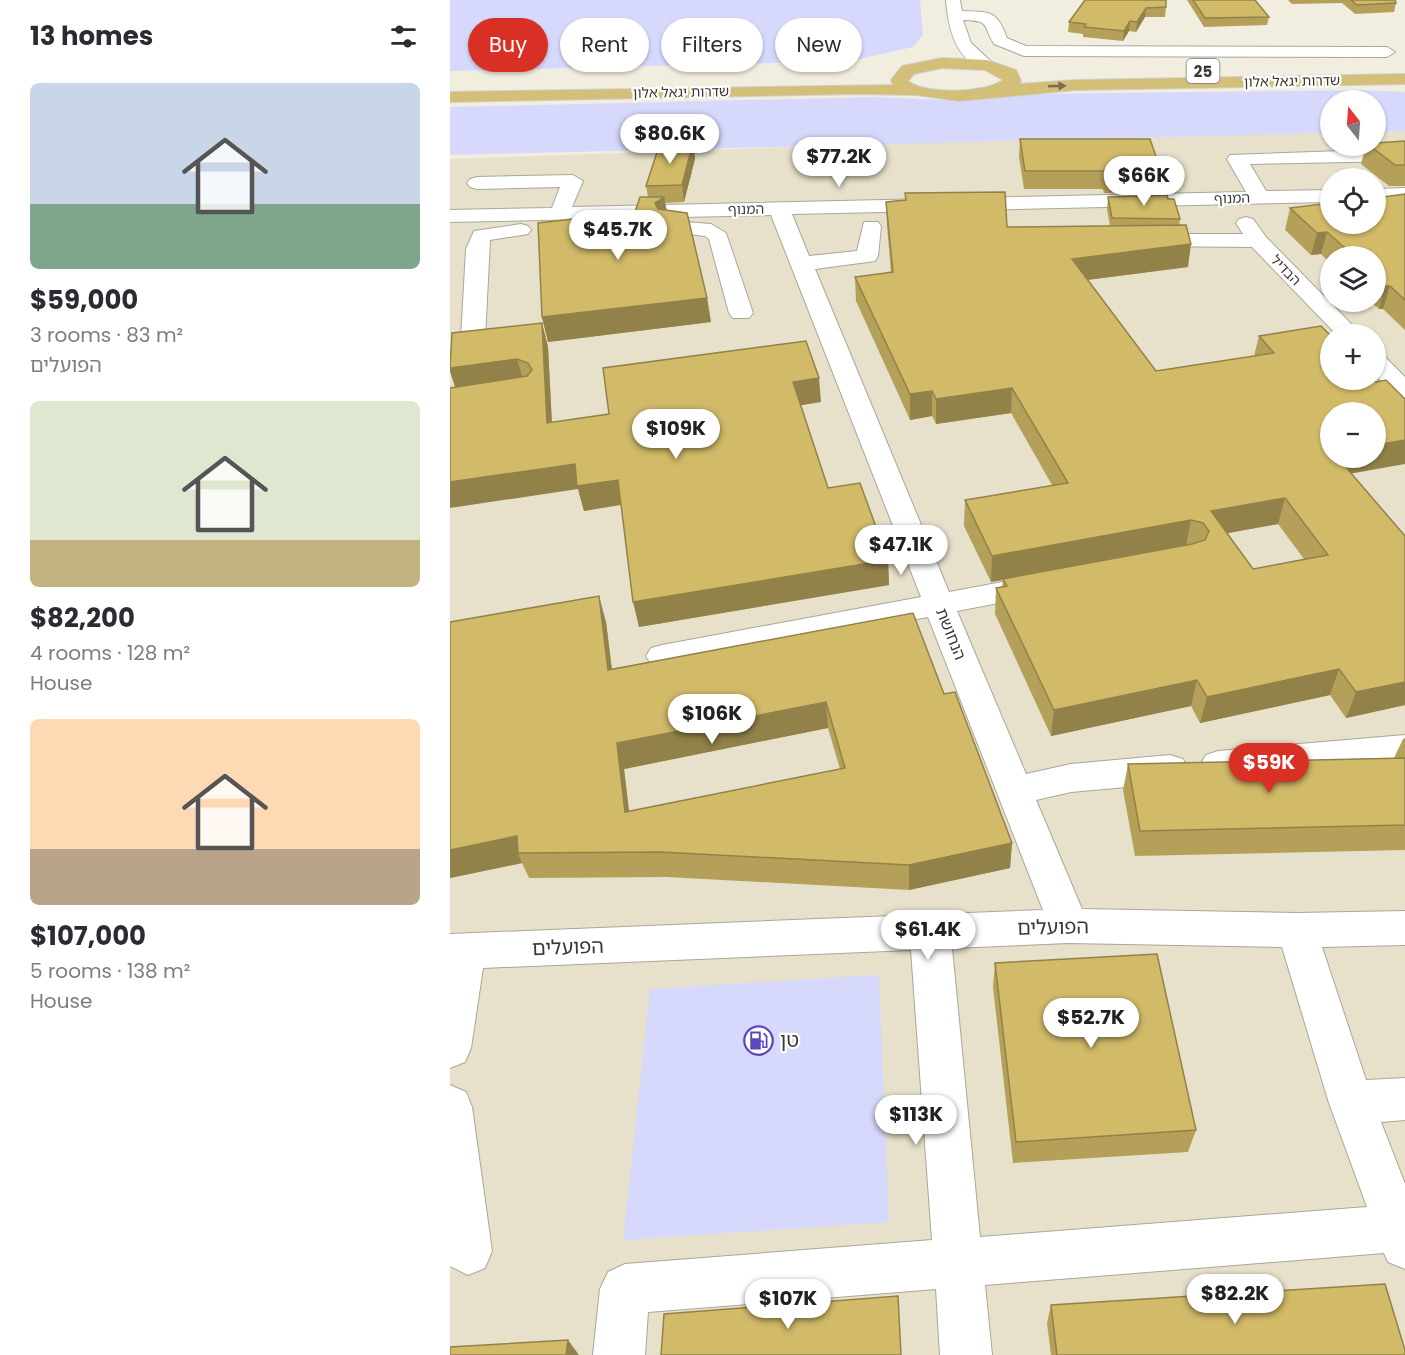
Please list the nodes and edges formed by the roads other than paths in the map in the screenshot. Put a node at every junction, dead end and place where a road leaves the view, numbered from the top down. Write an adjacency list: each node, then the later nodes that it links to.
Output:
1 (953, 7): 2 (street); 3 (street)
2 (958, 36): 4 (street); 5 (street)
3 (1387, 51)
4 (932, 64): 5 (highway, 25); 7 (highway, 25)
5 (994, 67): 6 (highway, שדרות יגאל אלון / 25); 11 (highway)
6 (1405, 67)
7 (908, 70): 10 (highway, שדרות יגאל אלון / 25); 12 (highway)
8 (1378, 80): 9 (street); 11 (highway, שדרות יגאל אלון / 25, one-way to 8)
9 (1405, 80)
10 (450, 84)
11 (999, 90): 12 (highway, 25)
12 (913, 91): 13 (highway, שדרות יגאל אלון / 25)
13 (450, 97)
14 (1401, 155): 19 (street)
15 (477, 183): 22 (street)
16 (1405, 194): 17 (street)
17 (1386, 195)
18 (1320, 196): 19 (street, המנוף)
19 (1260, 198): 20 (street, המנוף)
20 (1230, 199): 21 (street, המנוף); 26 (street, הבדיל)
21 (779, 208): 22 (street, המנוף); 27 (street, הנחושת)
22 (559, 214): 23 (street, המנוף)
23 (450, 216)
24 (871, 226): 27 (street)
25 (1123, 240): 26 (street)
26 (1258, 241): 31 (street, הבדיל)
27 (801, 264): 36 (street, הנחושת)
28 (475, 285): 29 (street); 30 (street); 32 (street)
29 (450, 288)
30 (741, 313)
31 (1339, 324)
32 (473, 339)
33 (1386, 372): 34 (street)
34 (1405, 392)
35 (1068, 580): 36 (street)
36 (939, 604): 37 (street); 39 (street, הנחושת)
37 (662, 656)
38 (1405, 748): 39 (street)
39 (1015, 791): 40 (street, הנחושת)
40 (1069, 926): 42 (street, הפועלים); 43 (street, הפועלים)
41 (1405, 928): 42 (street, הפועלים)
42 (1297, 930): 47 (street)
43 (930, 932): 44 (street, הפועלים); 51 (street)
44 (457, 952): 45 (street)
45 (450, 1048)
46 (1405, 1099): 47 (street)
47 (1351, 1103): 49 (street)
48 (450, 1107): 50 (street)
49 (1402, 1237): 51 (street)
50 (468, 1251)
51 (958, 1263): 52 (street); 53 (street)
52 (620, 1355)
53 (966, 1355)

